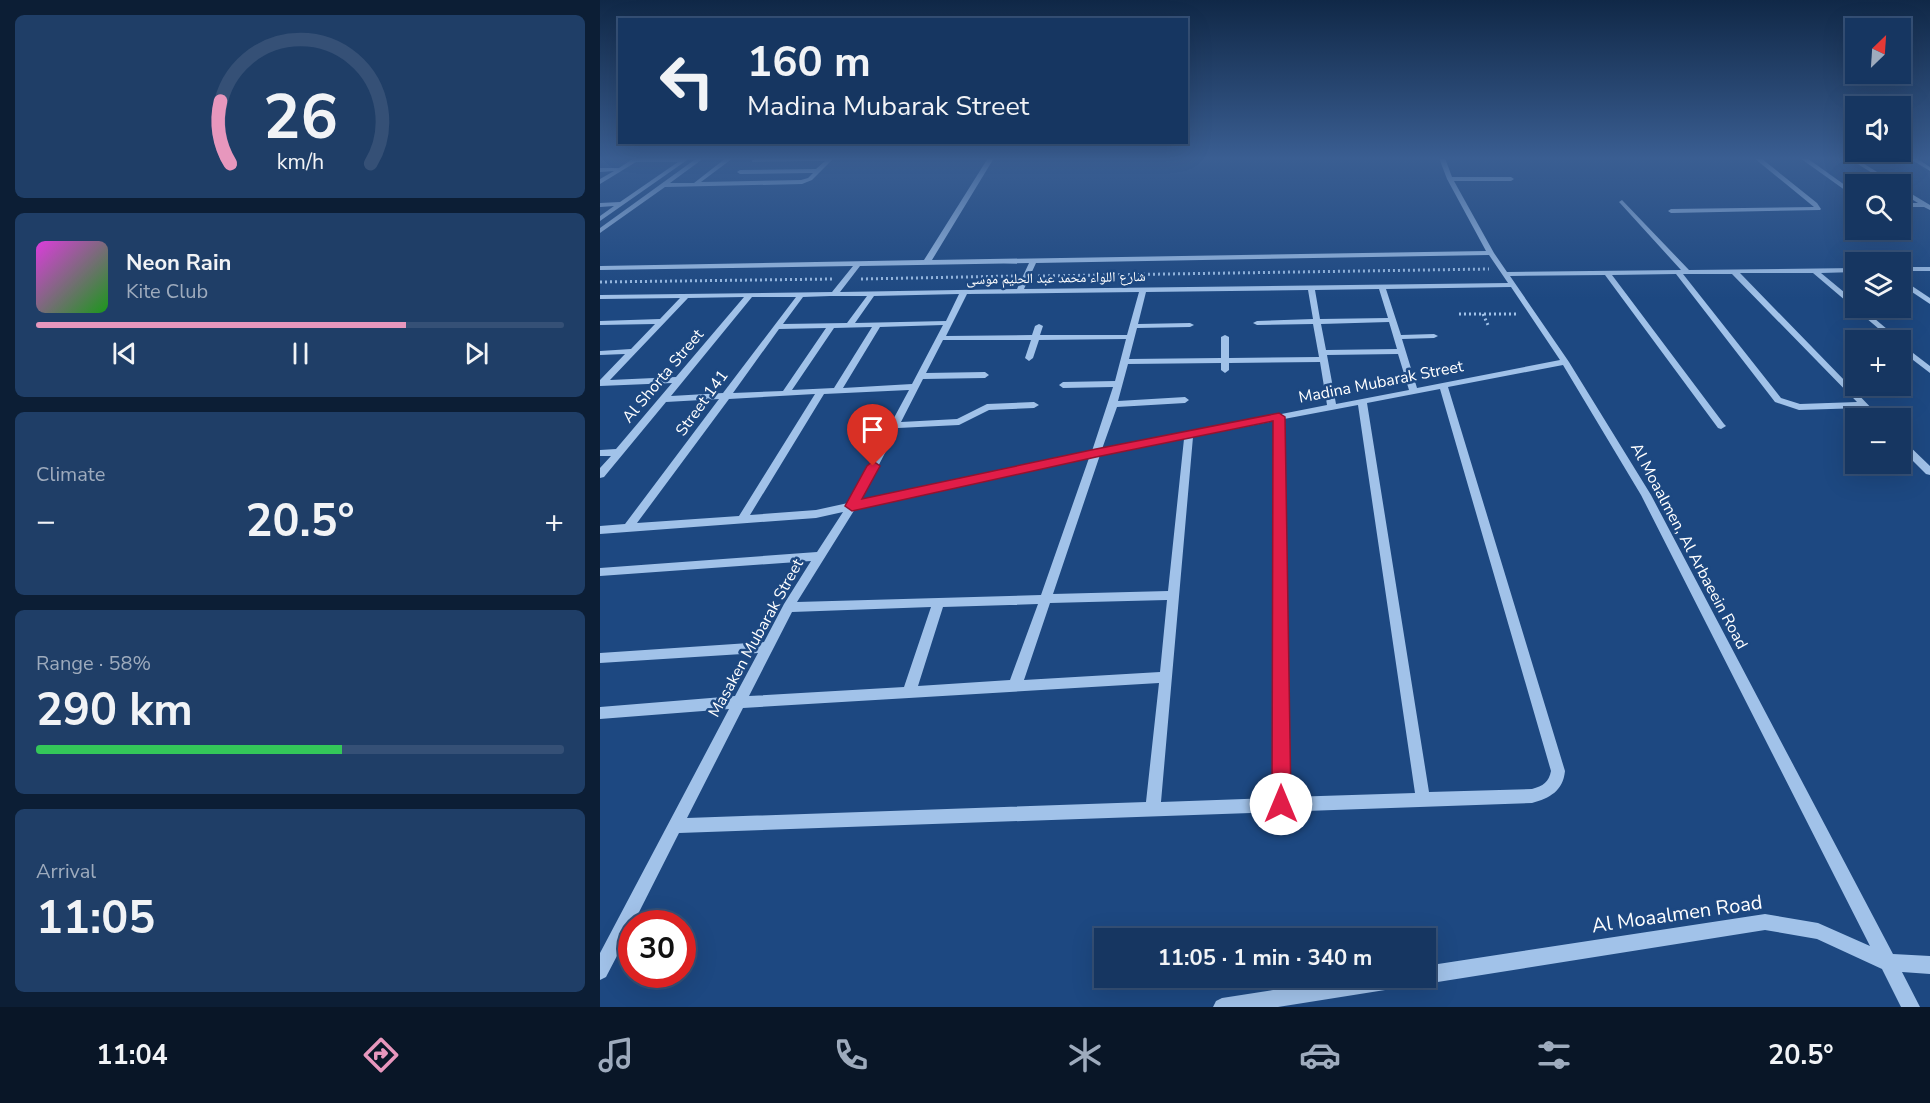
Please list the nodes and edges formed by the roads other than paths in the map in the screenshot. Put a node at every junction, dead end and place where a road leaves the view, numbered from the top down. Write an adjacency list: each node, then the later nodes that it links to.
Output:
1 (620, 205): 10 (street)
2 (636, 205): 11 (street)
3 (963, 205): 14 (street)
4 (1464, 205): 12 (street, Al Moaalmen, Al Arbaeein Road)
5 (1625, 205): 24 (street)
6 (1815, 205): 9 (street)
7 (1911, 206): 8 (street)
8 (1928, 207)
9 (1671, 212)
10 (600, 219)
11 (600, 231)
12 (1491, 253): 13 (street, شارع اللواء محمد عبد الحليم موسى); 23 (street, Al Moaalmen, Al Arbaeein Road)
13 (1034, 260): 14 (street, شارع اللواء محمد عبد الحليم موسى); 32 (street)
14 (927, 262): 15 (street, شارع اللواء محمد عبد الحليم موسى)
15 (859, 263): 17 (street, شارع اللواء محمد عبد الحليم موسى); 34 (street)
16 (600, 268): 17 (street, شارع اللواء محمد عبد الحليم موسى)
17 (611, 268): 26 (street)
18 (1911, 269): 19 (street)
19 (1930, 269)
20 (1814, 270): 21 (street); 22 (street); 39 (street)
21 (1845, 270)
22 (1734, 271): 24 (street); 91 (street)
23 (1503, 272): 25 (street); 27 (street, Al Moaalmen, Al Arbaeein Road)
24 (1683, 272): 25 (street); 91 (street)
25 (1607, 273): 96 (street)
26 (600, 277)
27 (1512, 285): 28 (street, شارع اللواء محمد عبد الحليم موسى); 71 (street, Al Moaalmen, Al Arbaeein Road)
28 (1383, 287): 29 (street, شارع اللواء محمد عبد الحليم موسى); 43 (street)
29 (1314, 288): 31 (street, شارع اللواء محمد عبد الحليم موسى); 45 (street)
30 (1911, 288): 41 (street)
31 (1140, 290): 32 (street, شارع اللواء محمد عبد الحليم موسى); 54 (street)
32 (1019, 292): 33 (street, شارع اللواء محمد عبد الحليم موسى)
33 (964, 293): 35 (street, شارع اللواء محمد عبد الحليم موسى); 47 (street, Masaken Mubarak Street)
34 (833, 295): 35 (street, شارع اللواء محمد عبد الحليم موسى); 36 (street, شارع اللواء محمد عبد الحليم موسى)
35 (871, 295): 49 (street)
36 (800, 296): 38 (street, شارع اللواء محمد عبد الحليم موسى); 55 (street, Street 141)
37 (600, 297): 40 (street, شارع اللواء محمد عبد الحليم موسى)
38 (746, 297): 40 (street, شارع اللواء محمد عبد الحليم موسى); 75 (street, Al Shorta Street)
39 (1845, 297)
40 (684, 298): 44 (street)
41 (1930, 302)
42 (1870, 318): 56 (street)
43 (1392, 320): 45 (street); 60 (street)
44 (662, 321): 46 (street); 63 (street)
45 (1317, 322): 48 (street); 67 (street)
46 (600, 323)
47 (948, 323): 50 (street); 61 (street, Masaken Mubarak Street)
48 (1257, 323)
49 (850, 325): 50 (street); 52 (street)
50 (877, 325): 81 (street)
51 (1190, 325): 54 (street)
52 (831, 326): 55 (street); 84 (street)
53 (1039, 326): 62 (street)
54 (1133, 326): 58 (street)
55 (777, 327): 85 (street, Street 141)
56 (1884, 330)
57 (1434, 336): 60 (street)
58 (1130, 337): 62 (street); 70 (street)
59 (1225, 337): 69 (street)
60 (1398, 337): 64 (street)
61 (940, 338): 62 (street); 76 (street, Masaken Mubarak Street)
62 (1036, 338): 68 (street)
63 (633, 351): 65 (street); 77 (street)
64 (1402, 351): 67 (street); 82 (street)
65 (600, 353)
66 (1911, 354): 73 (street)
67 (1323, 356): 69 (street); 92 (street)
68 (1029, 358)
69 (1225, 360): 70 (street); 72 (street)
70 (1124, 362): 78 (street)
71 (1565, 362): 80 (street, Madina Mubarak Street); 125 (street, Al Moaalmen, Al Arbaeein Road)
72 (1225, 370)
73 (1930, 370)
74 (985, 375): 76 (street)
75 (679, 380): 77 (street); 86 (street, Al Shorta Street)
76 (917, 382): 81 (street); 95 (street, Masaken Mubarak Street)
77 (601, 383)
78 (1118, 384): 79 (street); 89 (street)
79 (1063, 385)
80 (1443, 385): 82 (street, Madina Mubarak Street); 121 (street)
81 (837, 391): 83 (street)
82 (1414, 391): 88 (street, Madina Mubarak Street)
83 (821, 392): 84 (street); 105 (street)
84 (786, 393): 85 (street)
85 (725, 396): 86 (street); 106 (street, Street 141)
86 (663, 399): 98 (street, Al Shorta Street)
87 (1185, 400): 89 (street)
88 (1362, 401): 92 (street, Madina Mubarak Street); 121 (street)
89 (1113, 404): 100 (street)
90 (1034, 405): 95 (street)
91 (1863, 405): 93 (street)
92 (1332, 407): 94 (street, Madina Mubarak Street)
93 (1866, 408)
94 (1279, 417): 97 (street, Madina Mubarak Street); 122 (street)
95 (895, 425): 104 (street, Masaken Mubarak Street)
96 (1721, 426)
97 (1189, 434): 100 (street, Madina Mubarak Street); 110 (street)
98 (619, 452): 99 (street); 103 (street, Al Shorta Street)
99 (600, 453)
100 (1096, 453): 104 (street, Madina Mubarak Street); 111 (street)
101 (1911, 453): 102 (street)
102 (1930, 472)
103 (600, 475)
104 (852, 506): 105 (street, Madina Mubarak Street); 108 (street, Masaken Mubarak Street)
105 (742, 520): 106 (street, Madina Mubarak Street)
106 (628, 528): 107 (street, Madina Mubarak Street)
107 (600, 530)
108 (820, 556): 109 (street); 113 (street, Masaken Mubarak Street)
109 (600, 572)
110 (1174, 595): 111 (street); 116 (street)
111 (1044, 599): 112 (street); 117 (street)
112 (939, 602): 113 (street); 118 (street)
113 (788, 607): 114 (street, Masaken Mubarak Street)
114 (767, 647): 115 (street); 119 (street, Masaken Mubarak Street)
115 (600, 658)
116 (1166, 677): 117 (street); 123 (street)
117 (1015, 686): 118 (street)
118 (909, 692): 119 (street)
119 (739, 702): 120 (street); 124 (street, Masaken Mubarak Street)
120 (600, 713)
121 (1424, 799): 122 (street)
122 (1281, 804): 123 (street)
123 (1154, 809): 124 (street)
124 (675, 826): 127 (street, Masaken Mubarak Street)
125 (1886, 962): 126 (street, Al Moaalmen Road); 128 (street, Al Moaalmen Road); 131 (street, Al Moaalmen, Al Arbaeein Road)
126 (1930, 965)
127 (600, 971)
128 (1436, 973)
129 (1341, 988): 130 (street)
130 (1222, 1007)
131 (1911, 1007)

